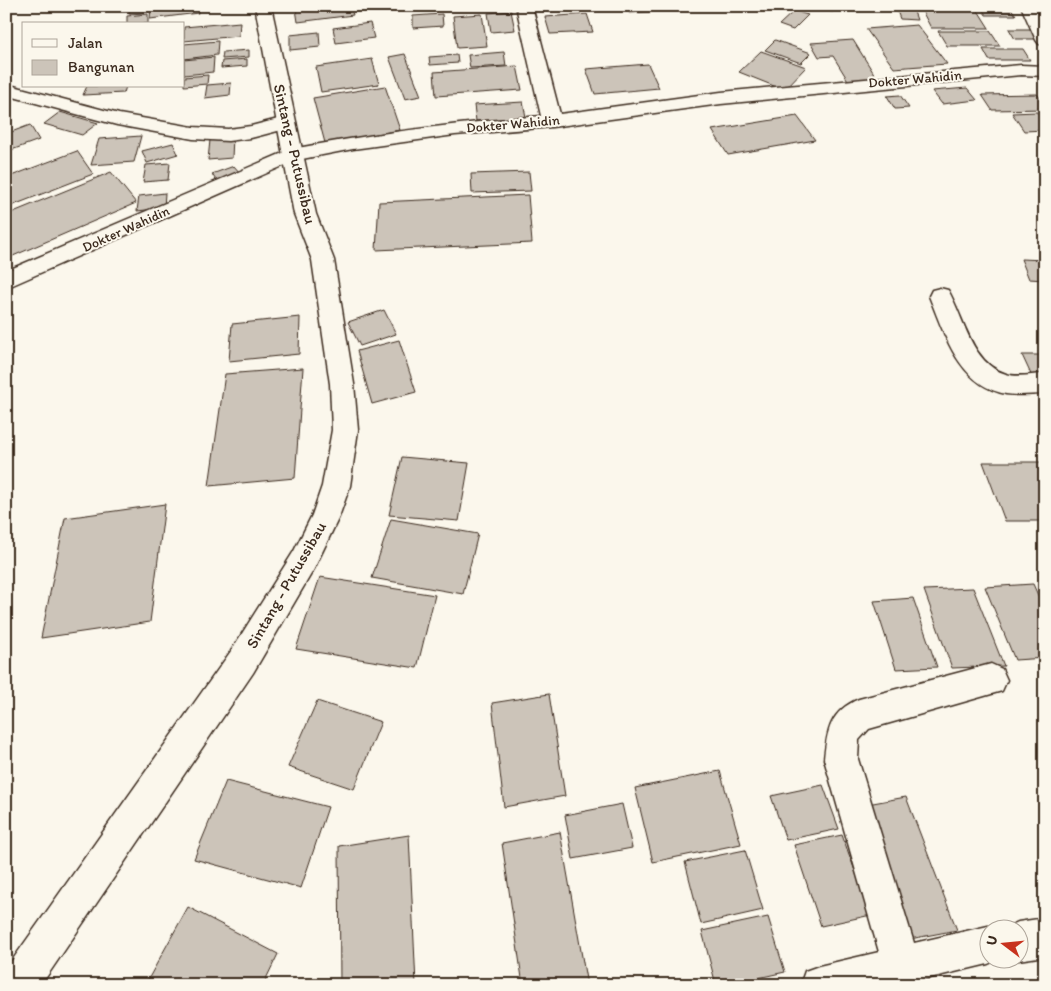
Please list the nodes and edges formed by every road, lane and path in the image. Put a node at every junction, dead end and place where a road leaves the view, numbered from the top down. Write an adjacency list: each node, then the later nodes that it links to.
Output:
1 (263, 6): 8 (main road, Sintang - Putussibau)
2 (524, 6): 7 (main road)
3 (1029, 6): 4 (main road)
4 (1045, 40)
5 (1045, 71): 7 (main road, Dokter Wahidin)
6 (6, 89): 8 (main road)
7 (552, 121): 9 (main road, Dokter Wahidin)
8 (286, 123): 9 (main road, Sintang - Putussibau)
9 (292, 155): 10 (main road, Dokter Wahidin); 18 (main road, Sintang - Putussibau)
10 (6, 280)
11 (940, 296): 12 (main road)
12 (1045, 384)
13 (991, 680): 17 (main road)
14 (1045, 937): 15 (main road)
15 (1028, 940)
16 (978, 948): 17 (main road)
17 (902, 965): 19 (main road)
18 (18, 985)
19 (818, 985)

